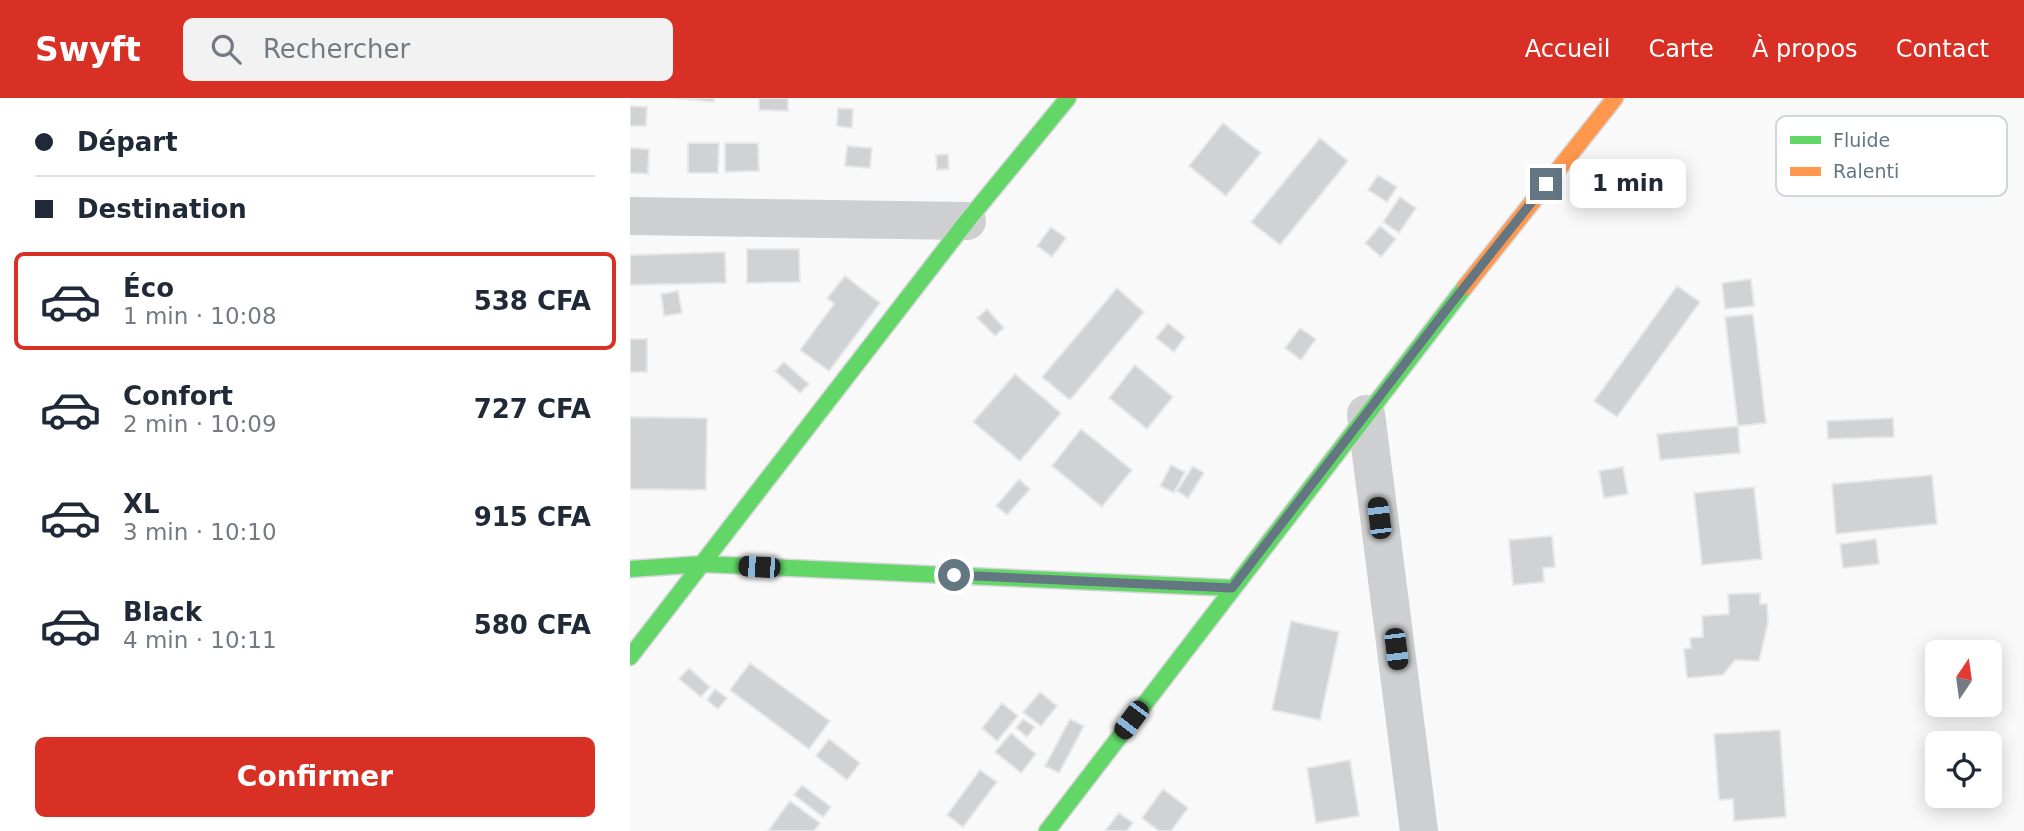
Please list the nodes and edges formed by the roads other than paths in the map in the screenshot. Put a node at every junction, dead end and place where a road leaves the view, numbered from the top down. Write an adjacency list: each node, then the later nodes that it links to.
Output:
1 (1068, 98): 4 (street)
2 (1615, 98): 5 (street)
3 (630, 216): 4 (street)
4 (967, 221): 6 (street)
5 (1366, 414): 8 (street); 11 (street)
6 (703, 564): 7 (street); 8 (street); 9 (street)
7 (630, 569)
8 (1232, 588): 10 (street)
9 (630, 657)
10 (1047, 831)
11 (1419, 831)

